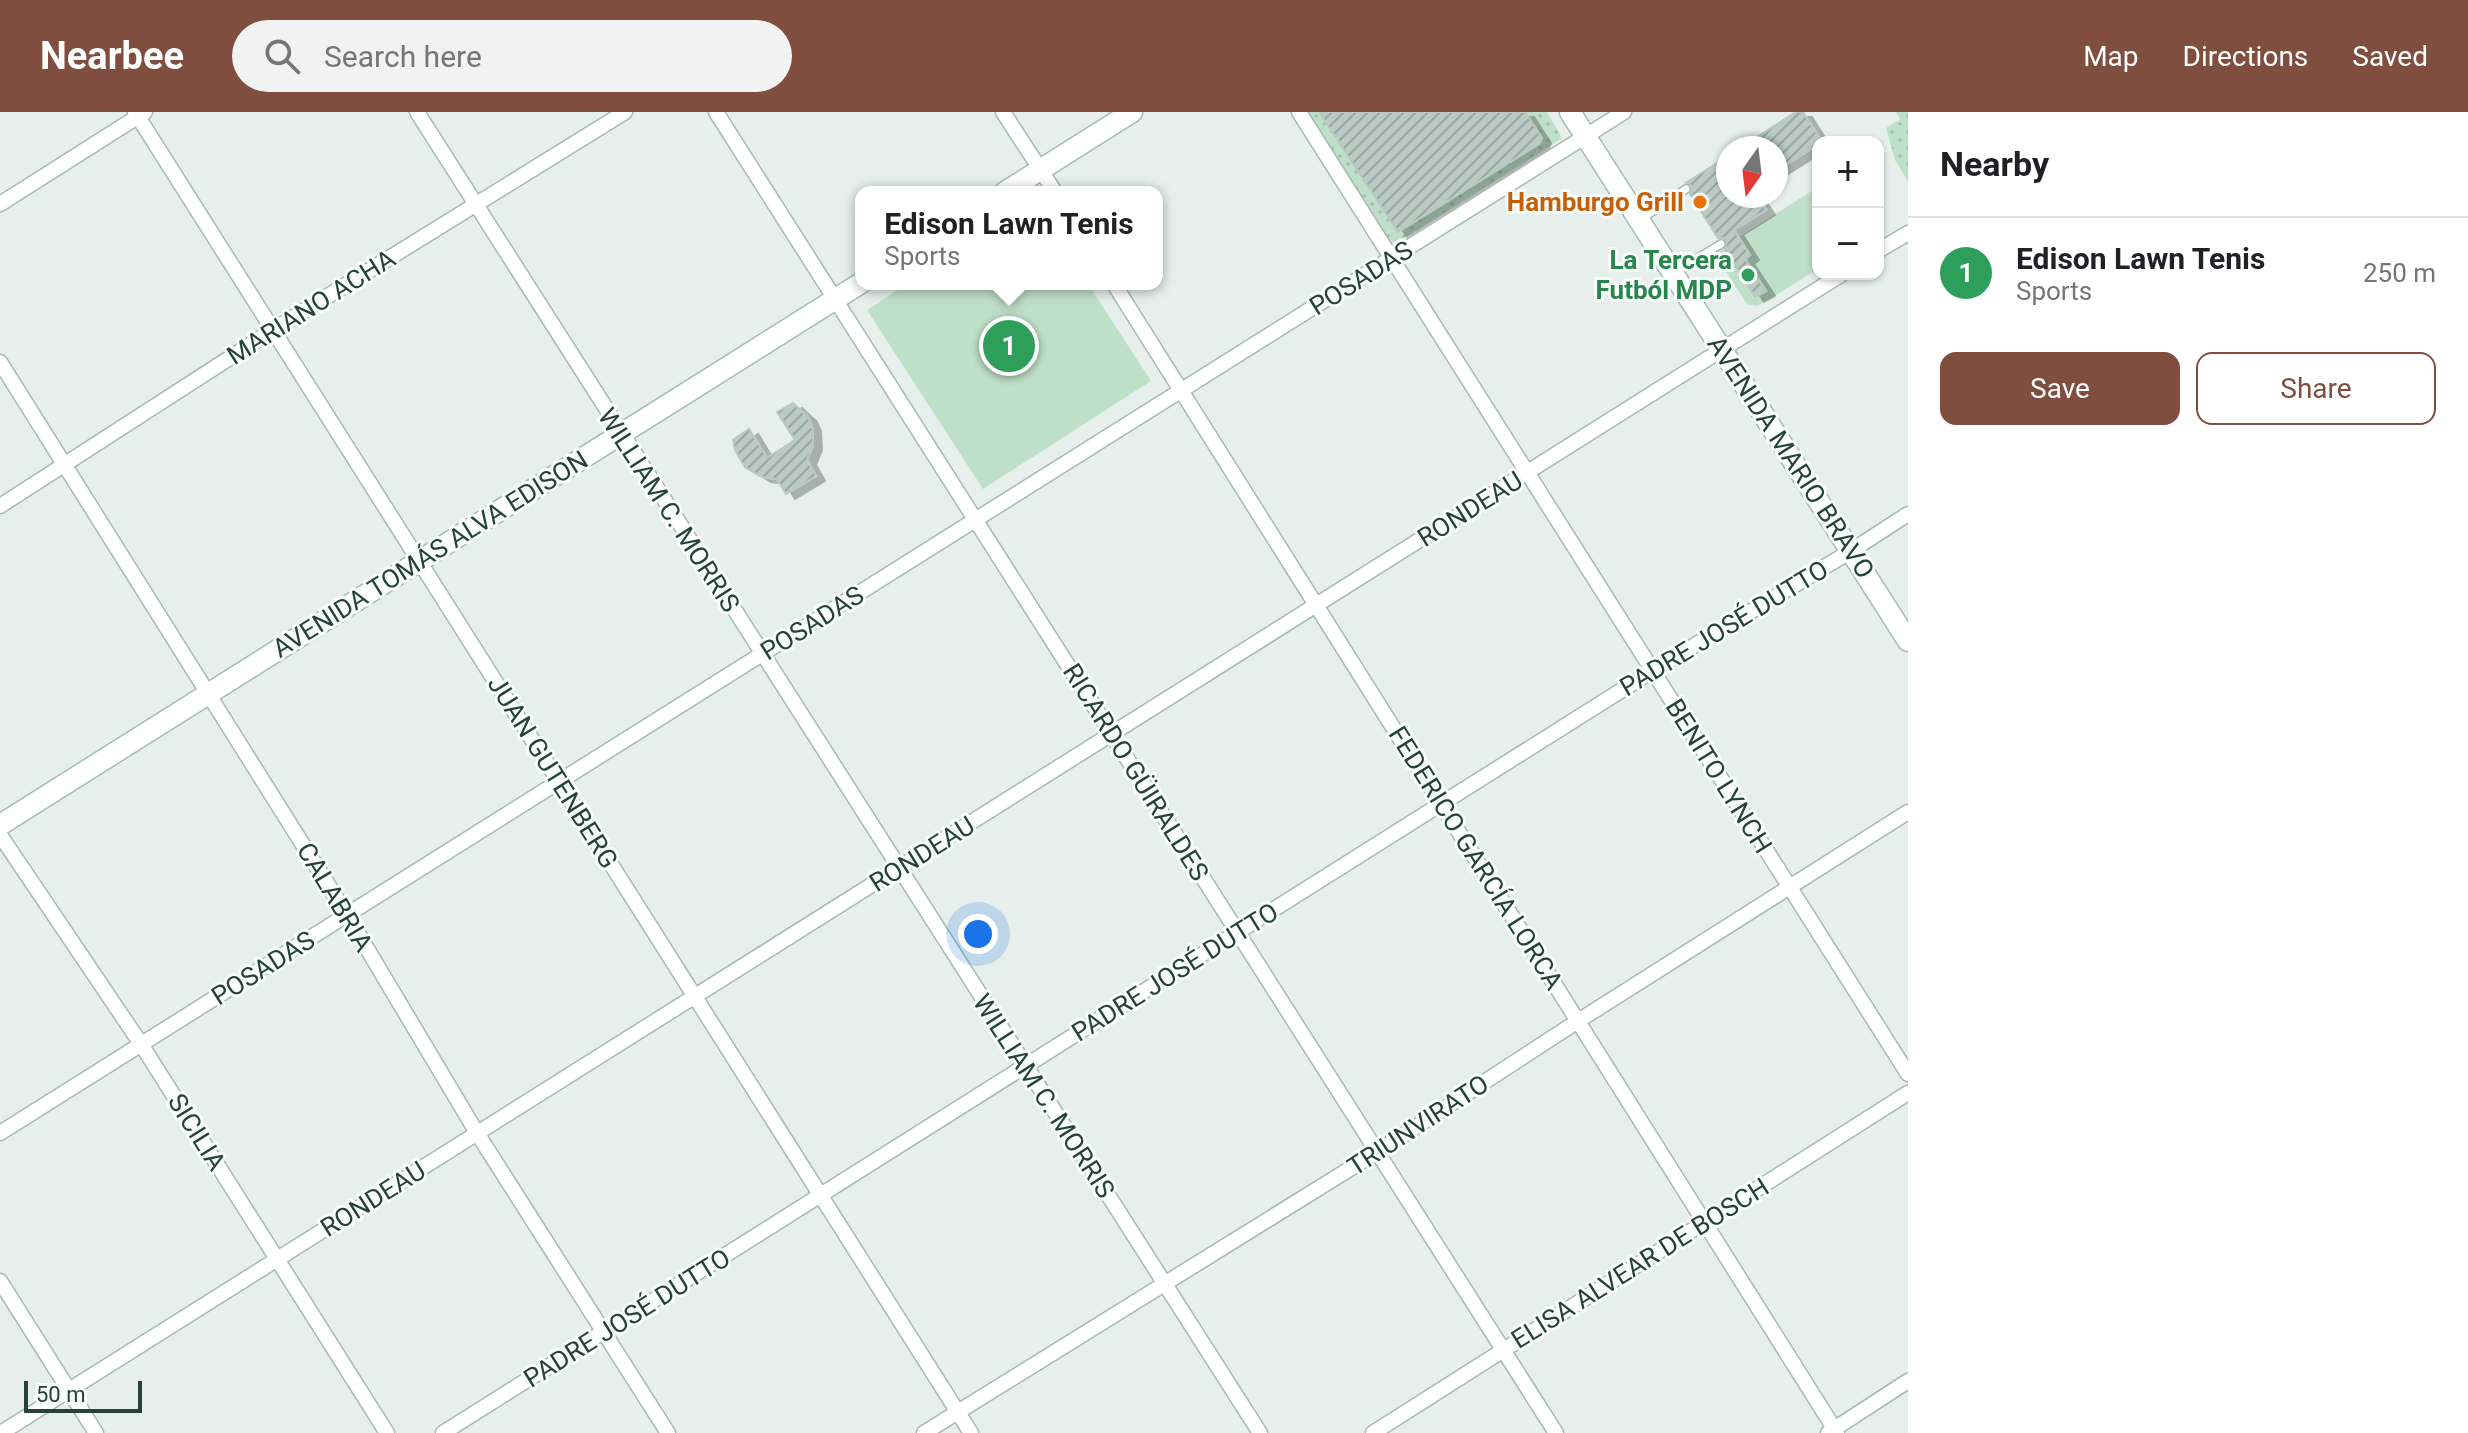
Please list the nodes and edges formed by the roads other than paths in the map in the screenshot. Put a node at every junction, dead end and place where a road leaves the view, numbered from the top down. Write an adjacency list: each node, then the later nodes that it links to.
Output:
1 (417, 112): 16 (street, WILLIAM C. MORRIS)
2 (625, 112): 16 (street, MARIANO ACHA)
3 (716, 112): 26 (street, RICARDO GÜIRALDES)
4 (1003, 112): 11 (street)
5 (1132, 112): 11 (main road)
6 (1299, 112): 21 (street, BENITO LYNCH)
7 (1570, 112): 10 (main road, AVENIDA MARIO BRAVO)
8 (1624, 112): 10 (street, POSADAS)
9 (139, 114): 15 (street); 27 (street, JUAN GUTENBERG)
10 (1586, 138): 17 (main road, AVENIDA MARIO BRAVO); 21 (street, POSADAS)
11 (1040, 170): 12 (main road); 13 (street)
12 (1015, 186)
13 (1051, 186)
14 (1686, 189): 17 (lane)
15 (0, 204)
16 (475, 205): 27 (street, MARIANO ACHA); 31 (street, WILLIAM C. MORRIS)
17 (1639, 220): 22 (main road, AVENIDA MARIO BRAVO)
18 (1908, 233): 20 (street)
19 (1721, 244): 22 (lane)
20 (1884, 247)
21 (1393, 258): 30 (street, POSADAS); 33 (street, BENITO LYNCH)
22 (1673, 273): 28 (main road, AVENIDA MARIO BRAVO)
23 (1832, 280): 28 (street, RONDEAU)
24 (855, 287): 26 (main road, AVENIDA TOMÁS ALVA EDISON)
25 (1118, 290): 30 (street, FEDERICO GARCÍA LORCA)
26 (836, 299): 31 (main road, AVENIDA TOMÁS ALVA EDISON); 36 (street, RICARDO GÜIRALDES)
27 (273, 330): 32 (street, MARIANO ACHA); 38 (street, JUAN GUTENBERG)
28 (1722, 349): 33 (street, RONDEAU); 37 (main road, AVENIDA MARIO BRAVO)
29 (0, 362): 32 (street, CALABRIA)
30 (1182, 390): 36 (street, POSADAS); 39 (street, FEDERICO GARCÍA LORCA)
31 (620, 434): 38 (main road, AVENIDA TOMÁS ALVA EDISON); 41 (street, WILLIAM C. MORRIS)
32 (65, 464): 34 (street, MARIANO ACHA); 43 (street, CALABRIA)
33 (1527, 473): 39 (street, RONDEAU); 42 (street, BENITO LYNCH)
34 (0, 506)
35 (1908, 514): 37 (street, PADRE JOSÉ DUTTO)
36 (977, 519): 41 (street, POSADAS); 44 (street, RICARDO GÜIRALDES)
37 (1851, 551): 40 (main road, AVENIDA MARIO BRAVO); 42 (street, PADRE JOSÉ DUTTO)
38 (419, 561): 43 (main road, AVENIDA TOMÁS ALVA EDISON); 45 (street, JUAN GUTENBERG)
39 (1317, 605): 44 (street, RONDEAU); 46 (street, FEDERICO GARCÍA LORCA)
40 (1908, 641)
41 (761, 655): 45 (street, POSADAS); 50 (street, WILLIAM C. MORRIS)
42 (1652, 671): 46 (street, PADRE JOSÉ DUTTO); 51 (street, BENITO LYNCH)
43 (210, 693): 48 (main road, AVENIDA TOMÁS ALVA EDISON); 52 (street, CALABRIA)
44 (1112, 734): 50 (street, RONDEAU); 53 (street, RICARDO GÜIRALDES)
45 (559, 782): 52 (street, POSADAS); 54 (street, JUAN GUTENBERG)
46 (1441, 804): 53 (street, PADRE JOSÉ DUTTO); 55 (street, FEDERICO GARCÍA LORCA)
47 (1908, 812): 51 (street, TRIUNVIRATO)
48 (0, 825)
49 (0, 835): 56 (street, SICILIA)
50 (898, 868): 54 (street, RONDEAU); 57 (street, WILLIAM C. MORRIS)
51 (1788, 886): 55 (street, TRIUNVIRATO); 58 (street, BENITO LYNCH)
52 (347, 915): 56 (street, POSADAS); 61 (street, CALABRIA)
53 (1238, 932): 57 (street, PADRE JOSÉ DUTTO); 62 (street, RICARDO GÜIRALDES)
54 (695, 997): 61 (street, RONDEAU); 63 (street, JUAN GUTENBERG)
55 (1578, 1021): 62 (street, TRIUNVIRATO); 64 (street, FEDERICO GARCÍA LORCA)
56 (141, 1044): 60 (street, POSADAS); 65 (street, SICILIA)
57 (1025, 1066): 63 (street, PADRE JOSÉ DUTTO); 67 (street, WILLIAM C. MORRIS)
58 (1908, 1074)
59 (1908, 1093): 64 (street, ELISA ALVEAR DE BOSCH)
60 (0, 1133)
61 (477, 1133): 65 (street, RONDEAU); 68 (street, CALABRIA)
62 (1377, 1152): 67 (street, TRIUNVIRATO); 69 (street, RICARDO GÜIRALDES)
63 (820, 1195): 68 (street, PADRE JOSÉ DUTTO); 72 (street, JUAN GUTENBERG)
64 (1704, 1222): 69 (street, ELISA ALVEAR DE BOSCH); 73 (street, FEDERICO GARCÍA LORCA)
65 (277, 1259): 71 (street, RONDEAU); 76 (street, SICILIA)
66 (0, 1281): 71 (street)
67 (1165, 1284): 72 (street, TRIUNVIRATO); 81 (street, WILLIAM C. MORRIS)
68 (604, 1332): 77 (street, PADRE JOSÉ DUTTO); 78 (street, CALABRIA)
69 (1503, 1350): 82 (street, ELISA ALVEAR DE BOSCH); 83 (street, RICARDO GÜIRALDES)
70 (1908, 1381): 73 (street)
71 (69, 1390): 74 (street, RONDEAU); 75 (street)
72 (958, 1412): 79 (street, TRIUNVIRATO); 80 (street, JUAN GUTENBERG)
73 (1833, 1432)
74 (1, 1433)
75 (96, 1433)
76 (387, 1433)
77 (443, 1433)
78 (668, 1433)
79 (924, 1433)
80 (971, 1433)
81 (1260, 1433)
82 (1373, 1433)
83 (1556, 1433)

